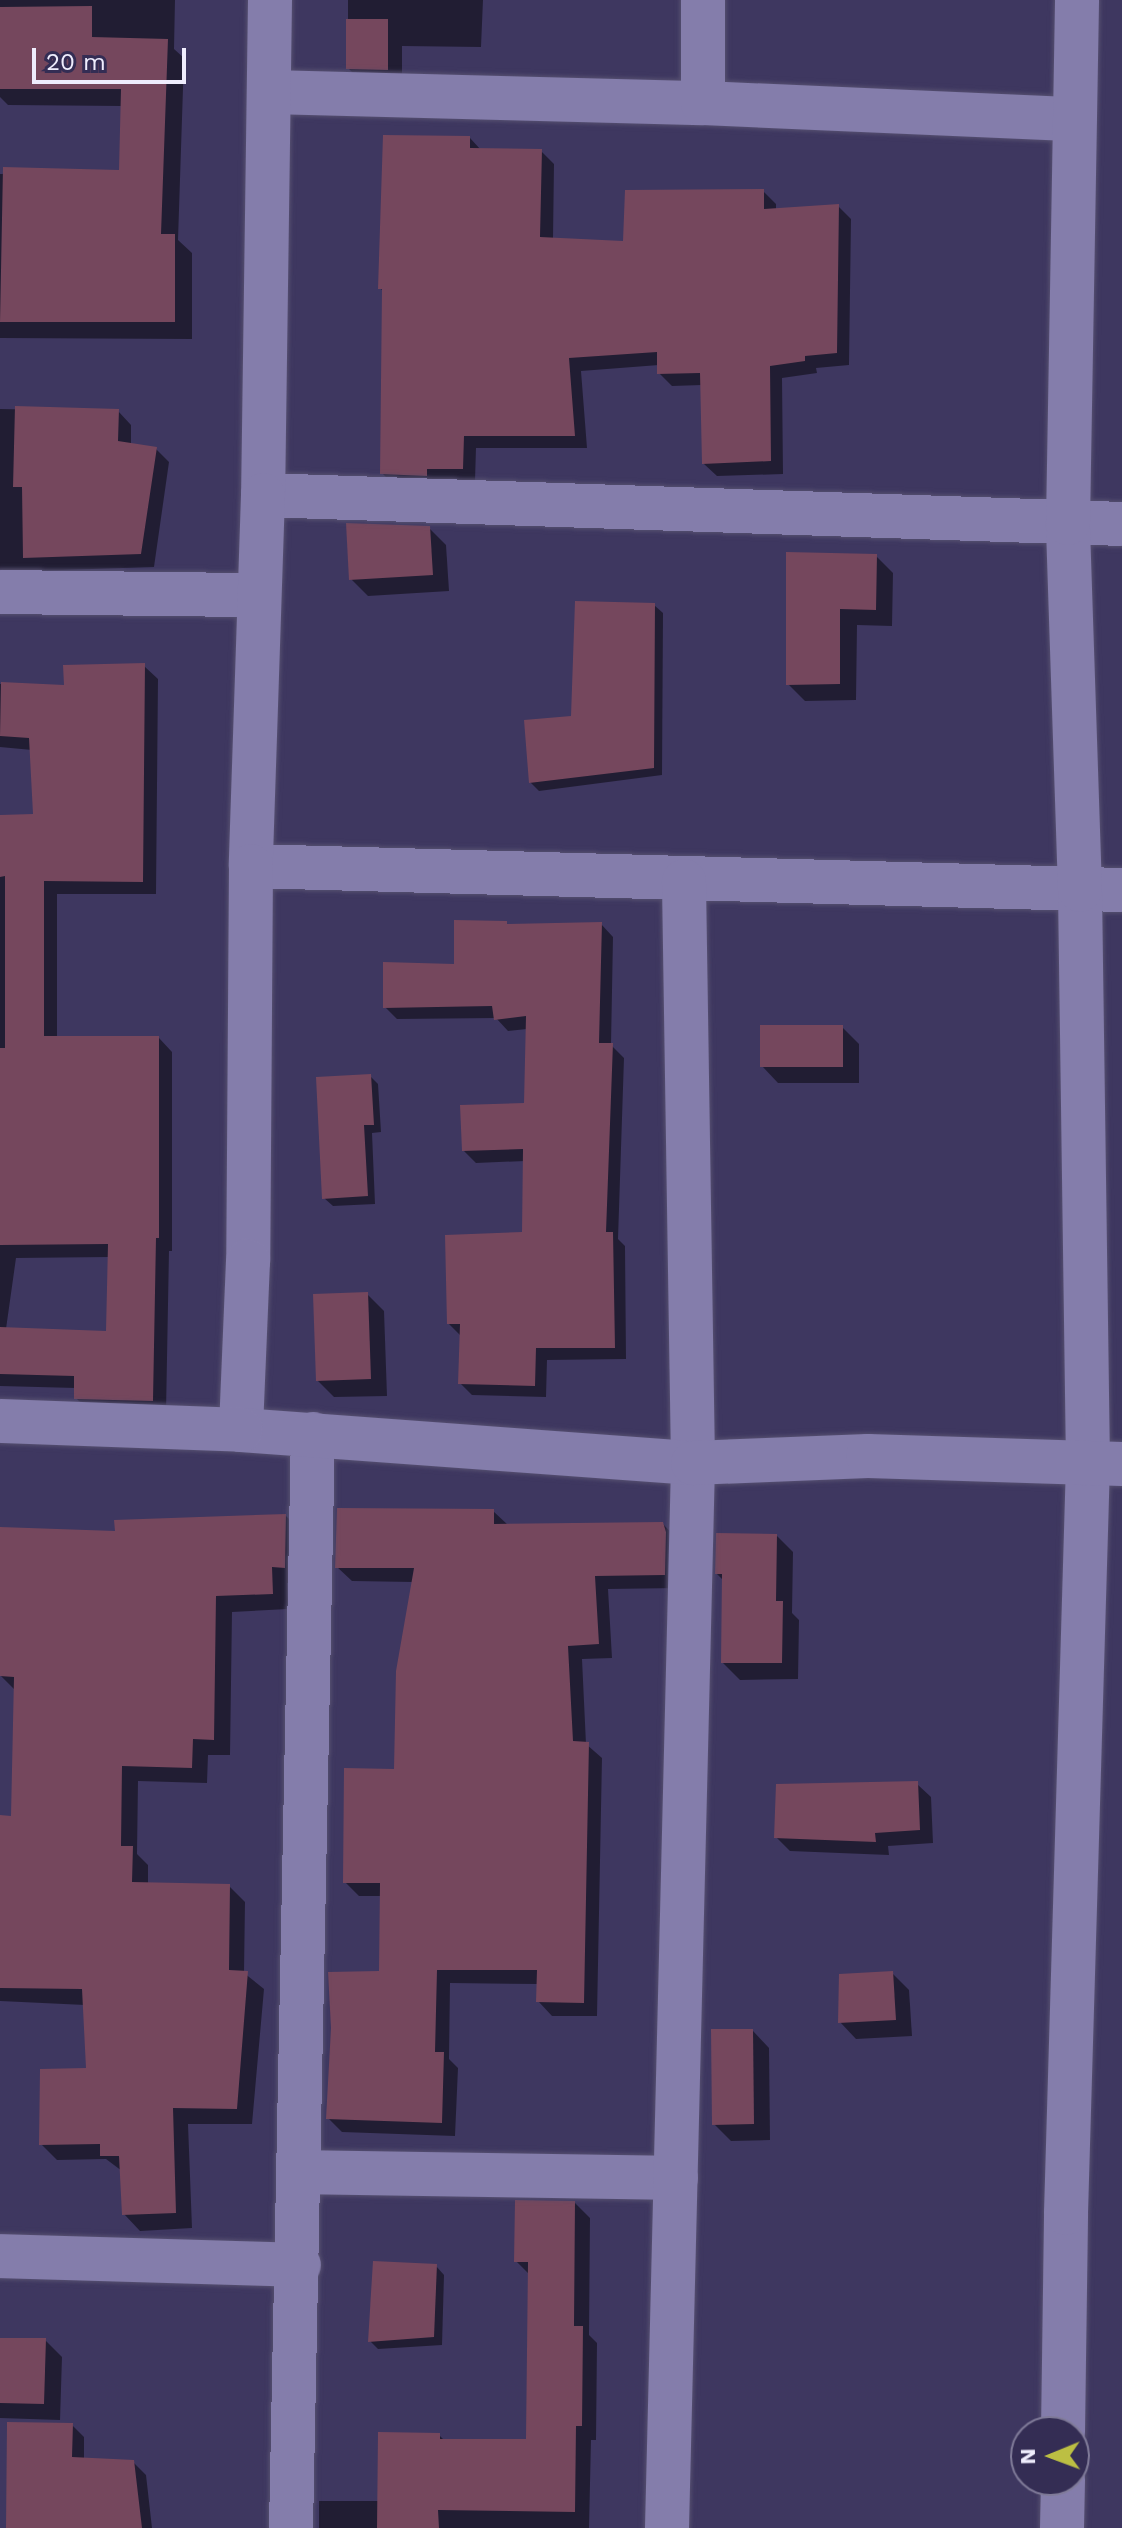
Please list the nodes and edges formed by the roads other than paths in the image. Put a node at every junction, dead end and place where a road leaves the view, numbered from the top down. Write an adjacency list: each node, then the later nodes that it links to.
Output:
1 (270, 0): 4 (street)
2 (703, 0): 5 (street)
3 (1077, 0): 6 (street)
4 (270, 92): 5 (street); 7 (street)
5 (703, 103): 6 (street)
6 (1075, 119): 8 (street)
7 (263, 495): 8 (street); 11 (street)
8 (1068, 523): 9 (street); 14 (street)
9 (1122, 524)
10 (0, 592): 11 (street)
11 (259, 595): 12 (street)
12 (251, 866): 13 (street); 16 (street)
13 (684, 881): 14 (street); 18 (street)
14 (1101, 890): 19 (street)
15 (0, 1421): 16 (street)
16 (241, 1430): 17 (street)
17 (313, 1434): 18 (street); 20 (street)
18 (693, 1463): 19 (street); 21 (street)
19 (1105, 1464): 24 (street)
20 (300, 2172): 21 (street); 23 (street)
21 (676, 2178): 27 (street)
22 (0, 2256): 23 (street)
23 (299, 2265): 26 (street)
24 (1063, 2416)
25 (1063, 2496): 28 (street)
26 (291, 2528)
27 (667, 2528)
28 (1062, 2528)

